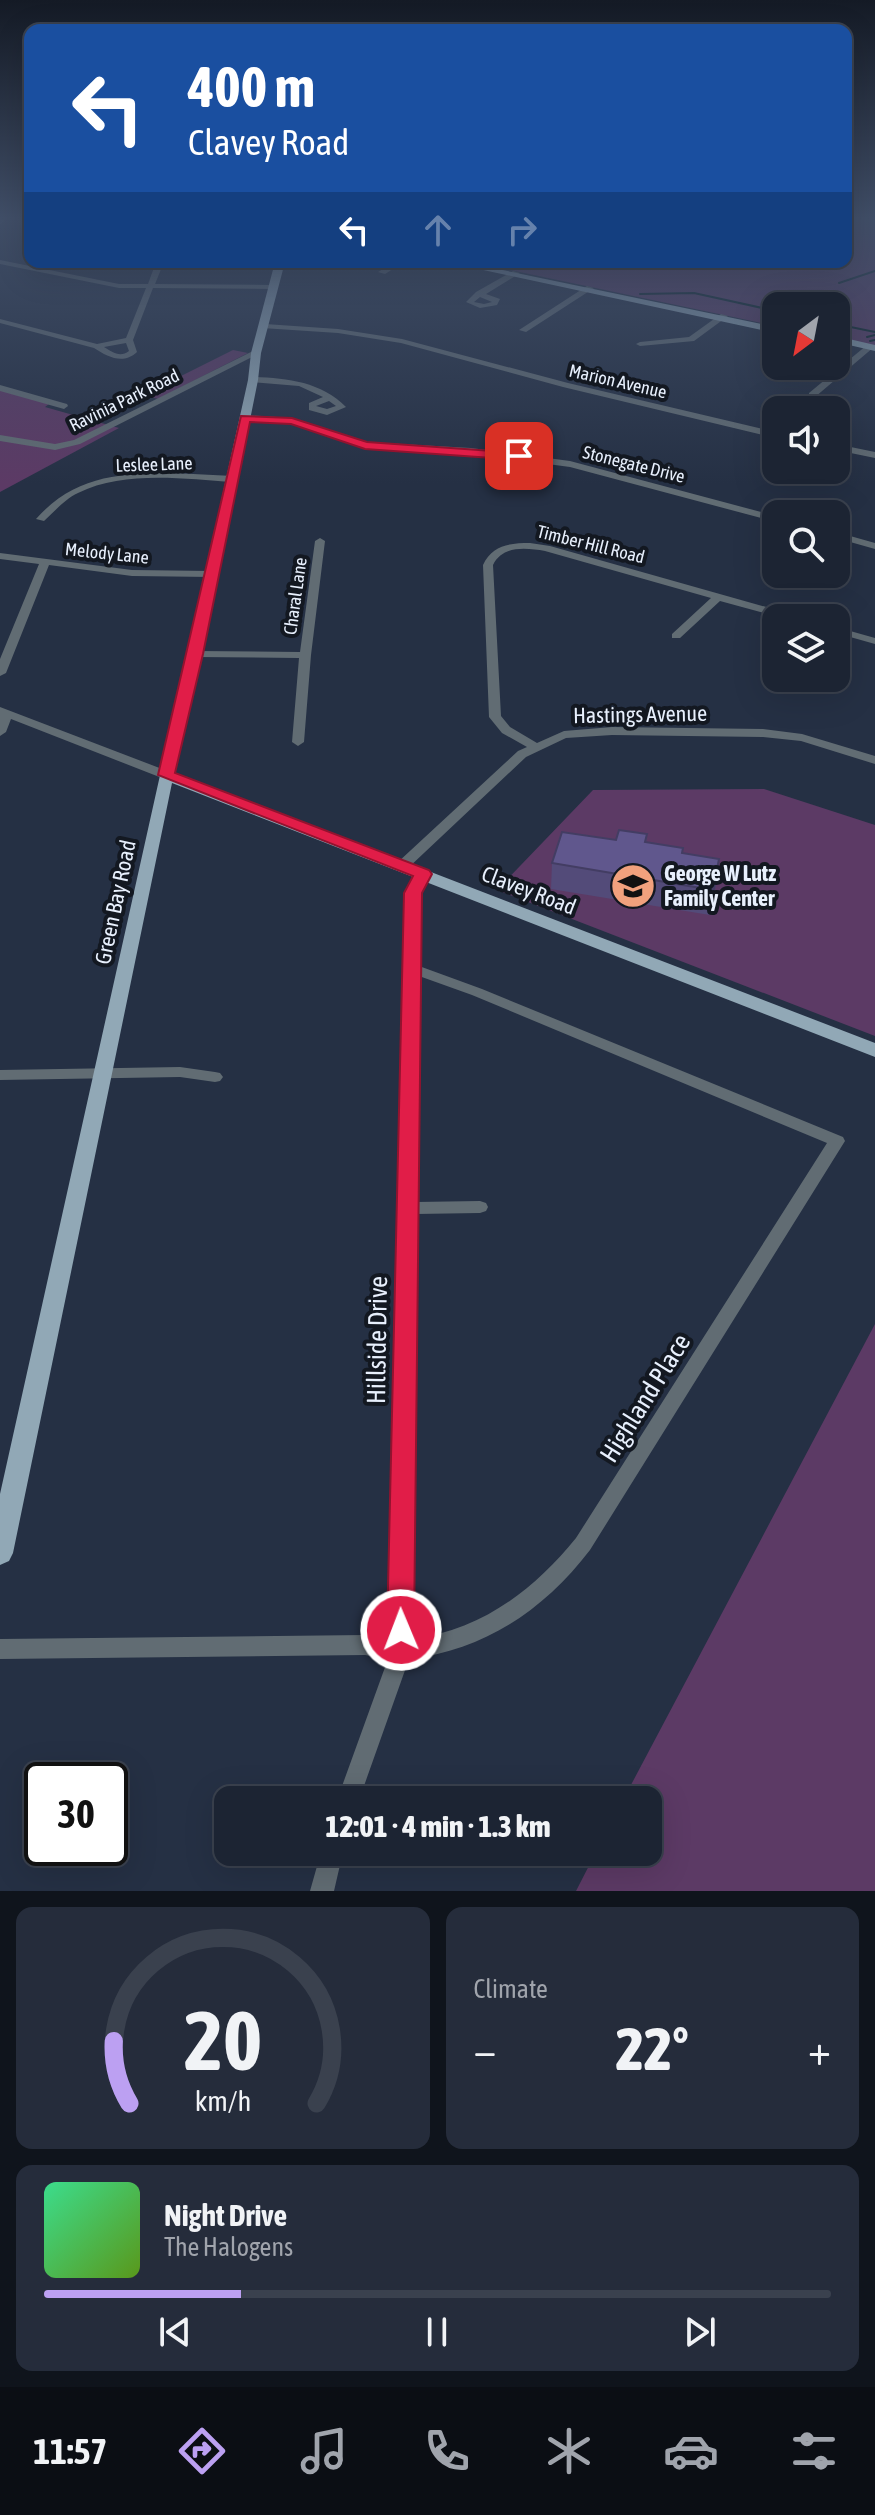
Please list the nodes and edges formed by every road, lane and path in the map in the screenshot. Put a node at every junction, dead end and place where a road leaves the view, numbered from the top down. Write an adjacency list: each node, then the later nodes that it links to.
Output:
1 (143, 307): 10 (street)
2 (269, 307): 8 (main road, Green Bay Road)
3 (559, 307): 9 (street)
4 (675, 307): 5 (main road)
5 (722, 317): 7 (main road); 11 (street)
6 (0, 321): 13 (street)
7 (762, 325)
8 (265, 326): 15 (main road, Green Bay Road); 22 (street, Marion Avenue)
9 (523, 330)
10 (129, 340): 13 (street); 13 (street)
11 (640, 344)
12 (850, 344): 14 (main road)
13 (97, 346)
14 (872, 349): 18 (street)
15 (256, 353): 16 (main road, Green Bay Road); 23 (street, Ravinia Park Road)
16 (253, 380): 19 (street); 21 (main road, Green Bay Road)
17 (0, 388): 20 (street)
18 (812, 395)
19 (328, 398)
20 (64, 406)
21 (245, 418): 26 (street, Stonegate Drive); 28 (main road, Green Bay Road)
22 (762, 432)
23 (0, 438)
24 (488, 441): 26 (street)
25 (850, 450): 27 (street)
26 (483, 452): 29 (street, Stonegate Drive)
27 (875, 455)
28 (233, 479): 30 (street, Leslee Lane); 36 (main road, Green Bay Road)
29 (762, 515)
30 (41, 519)
31 (850, 539): 33 (street)
32 (320, 541): 43 (street, Charal Lane)
33 (875, 546)
34 (0, 556): 35 (street, Melody Lane)
35 (45, 562): 36 (street, Melody Lane); 44 (street)
36 (212, 574): 42 (main road, Green Bay Road)
37 (718, 597): 38 (street, Timber Hill Road); 40 (street); 48 (street, Timber Hill Road)
38 (762, 609)
39 (850, 634): 41 (street)
40 (676, 636)
41 (875, 641)
42 (196, 654): 43 (street, Charal Lane); 50 (main road, Green Bay Road)
43 (305, 655): 47 (street, Charal Lane)
44 (0, 673)
45 (3, 712): 46 (street); 50 (street)
46 (0, 732)
47 (298, 742)
48 (534, 746): 49 (street, Hastings Avenue); 51 (street, Hastings Avenue)
49 (875, 760)
50 (166, 775): 51 (main road, Clavey Road); 56 (main road, Green Bay Road)
51 (402, 866): 52 (main road, Clavey Road)
52 (423, 874): 53 (street, Hillside Drive); 54 (main road, Clavey Road)
53 (414, 969): 59 (street, Hillside Drive); 62 (street, Highland Place)
54 (875, 1050)
55 (0, 1075): 56 (street)
56 (103, 1075): 57 (street); 60 (main road, Green Bay Road)
57 (215, 1077)
58 (480, 1207): 59 (street)
59 (408, 1208): 62 (street, Hillside Drive)
60 (0, 1553)
61 (0, 1649): 62 (street, Highland Place)
62 (401, 1650): 63 (street, Hillside Drive)
63 (352, 1786)
64 (328, 1866): 65 (street)
65 (322, 1891)

